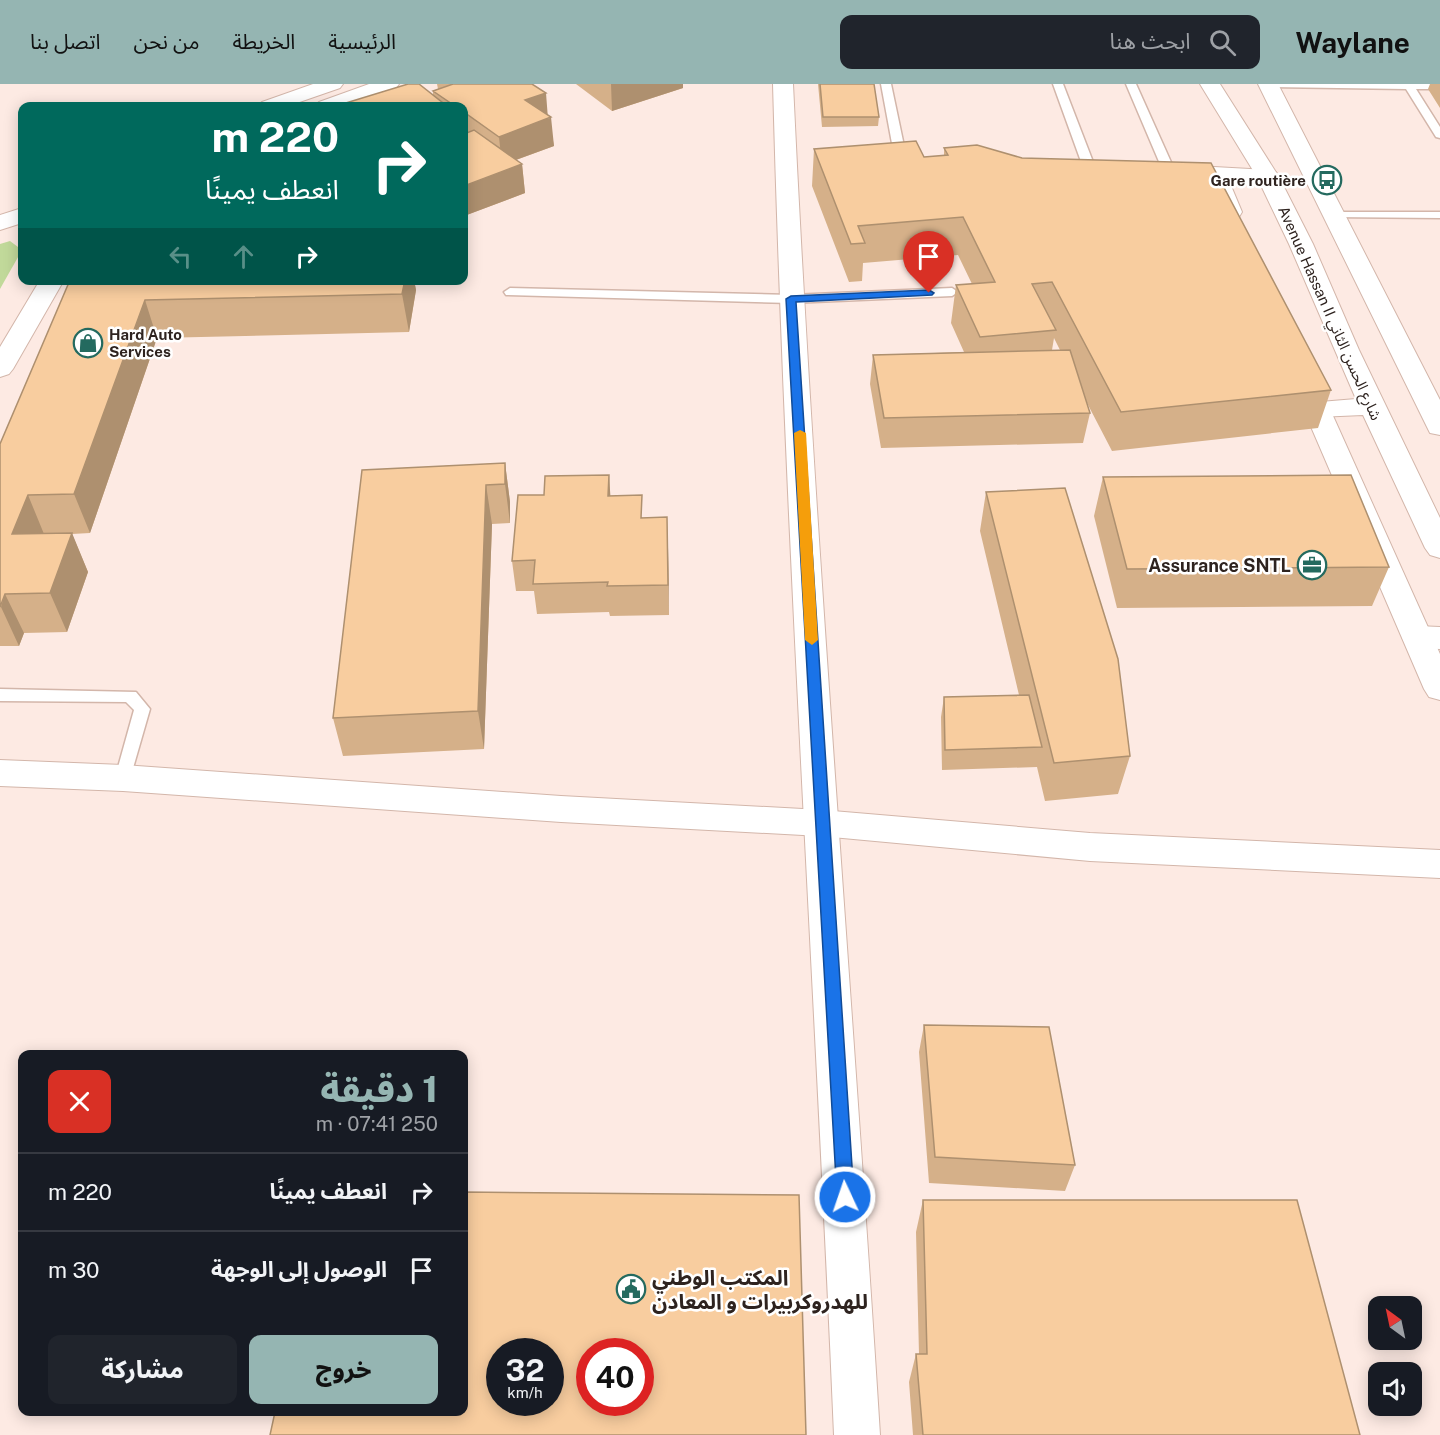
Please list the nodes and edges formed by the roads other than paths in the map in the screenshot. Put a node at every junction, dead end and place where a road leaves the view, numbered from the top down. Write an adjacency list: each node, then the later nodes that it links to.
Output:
1 (333, 84): 11 (street)
2 (389, 84): 12 (street)
3 (783, 84): 28 (street)
4 (886, 84): 14 (lane)
5 (1058, 84): 15 (lane)
6 (1131, 84): 16 (lane)
7 (1210, 84): 17 (street, Avenue Hassan II شارع الحسن الثاني)
8 (1268, 84): 9 (lane); 21 (street)
9 (1409, 86): 10 (lane); 13 (lane)
10 (1440, 86)
11 (280, 102)
12 (346, 102)
13 (1440, 135)
14 (913, 166)
15 (1089, 167)
16 (1168, 171)
17 (1268, 177): 24 (street); 31 (street, Avenue Hassan II شارع الحسن الثاني)
18 (18, 193): 19 (street)
19 (0, 200)
20 (1440, 214): 21 (lane)
21 (1335, 215): 33 (street)
22 (18, 216): 23 (street)
23 (0, 223)
24 (1242, 238)
25 (49, 285): 30 (street)
26 (510, 292): 28 (lane)
27 (952, 292): 28 (lane)
28 (791, 299): 40 (street)
29 (1293, 356): 32 (street)
30 (0, 369)
31 (1372, 406): 32 (street); 34 (street, Avenue Hassan II شارع الحسن الثاني)
32 (1317, 409): 35 (street)
33 (1440, 426)
34 (1440, 548)
35 (1429, 638): 36 (street)
36 (1440, 689)
37 (0, 695): 39 (lane)
38 (0, 773): 39 (street)
39 (123, 778): 40 (street)
40 (821, 824): 41 (street); 42 (street)
41 (1440, 864)
42 (857, 1435)

